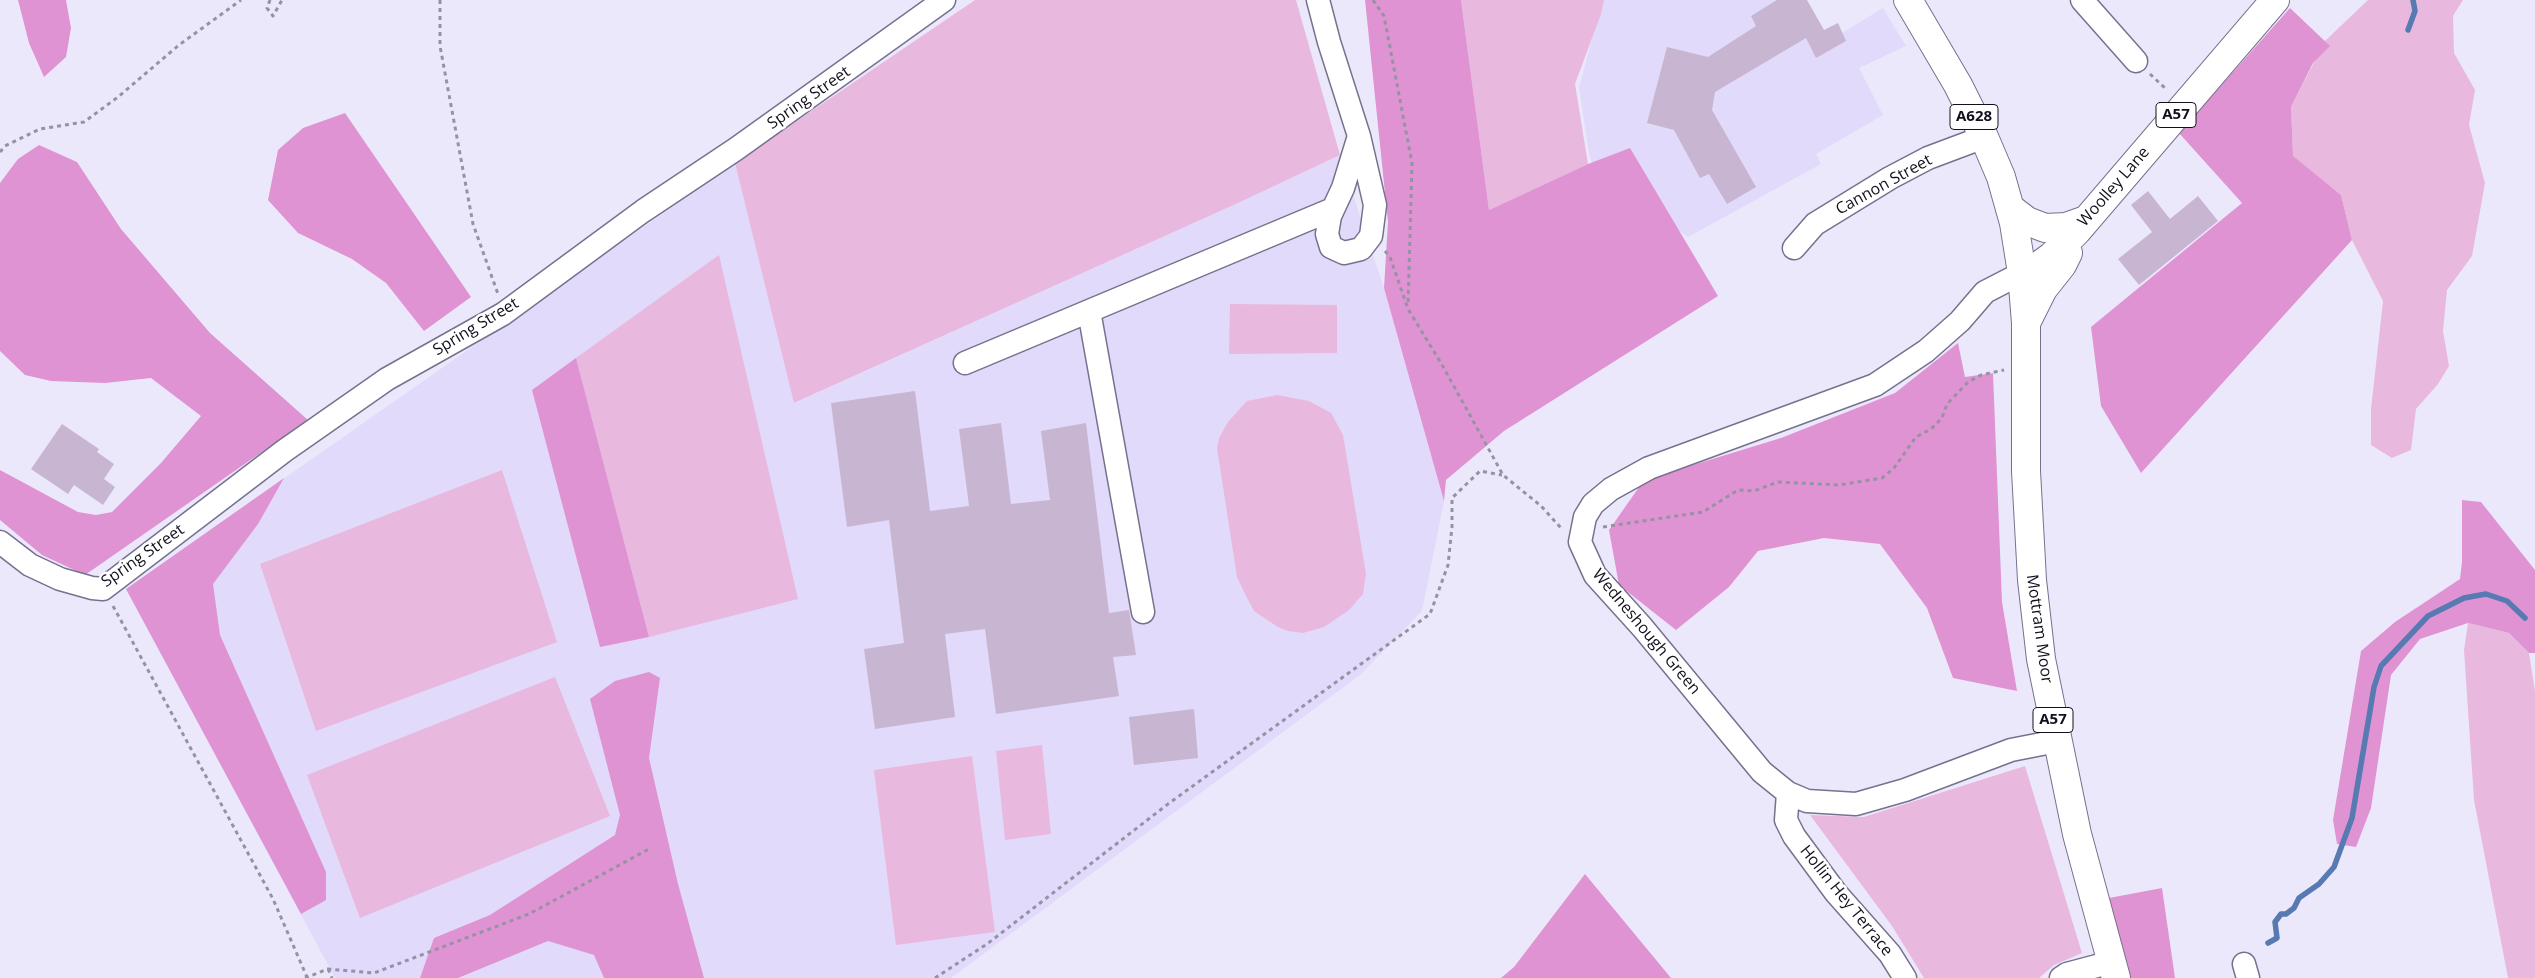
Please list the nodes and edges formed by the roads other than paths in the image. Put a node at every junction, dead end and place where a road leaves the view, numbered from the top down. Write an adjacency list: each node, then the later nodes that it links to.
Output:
1 (944, 0): 17 (street, Spring Street)
2 (1318, 0): 7 (street)
3 (2082, 0): 6 (street)
4 (2275, 0): 11 (main road, Woolley Lane / A57)
5 (1912, 2): 8 (main road, A628)
6 (2136, 61)
7 (1359, 136): 10 (street); 10 (street)
8 (1984, 137): 9 (main road, A628); 12 (street, Cannon Street)
9 (2010, 208): 11 (main road); 13 (main road, A628)
10 (1333, 210): 14 (street)
11 (2081, 225): 13 (main road, Woolley Lane / A57); 15 (main road)
12 (1794, 248)
13 (2022, 273): 15 (main road, Mottram Moor / A57); 20 (street, Wedneshough Green)
14 (1089, 311): 16 (street); 18 (street)
15 (2026, 324): 19 (main road, Mottram Moor / A57)
16 (965, 363)
17 (0, 542)
18 (1143, 612)
19 (2057, 741): 20 (street, Wedneshough Green); 21 (main road, Mottram Moor / A57)
20 (1788, 793): 22 (street, Hollin Hey Terrace)
21 (2114, 970): 23 (street)
22 (1905, 978)
23 (2061, 978)

